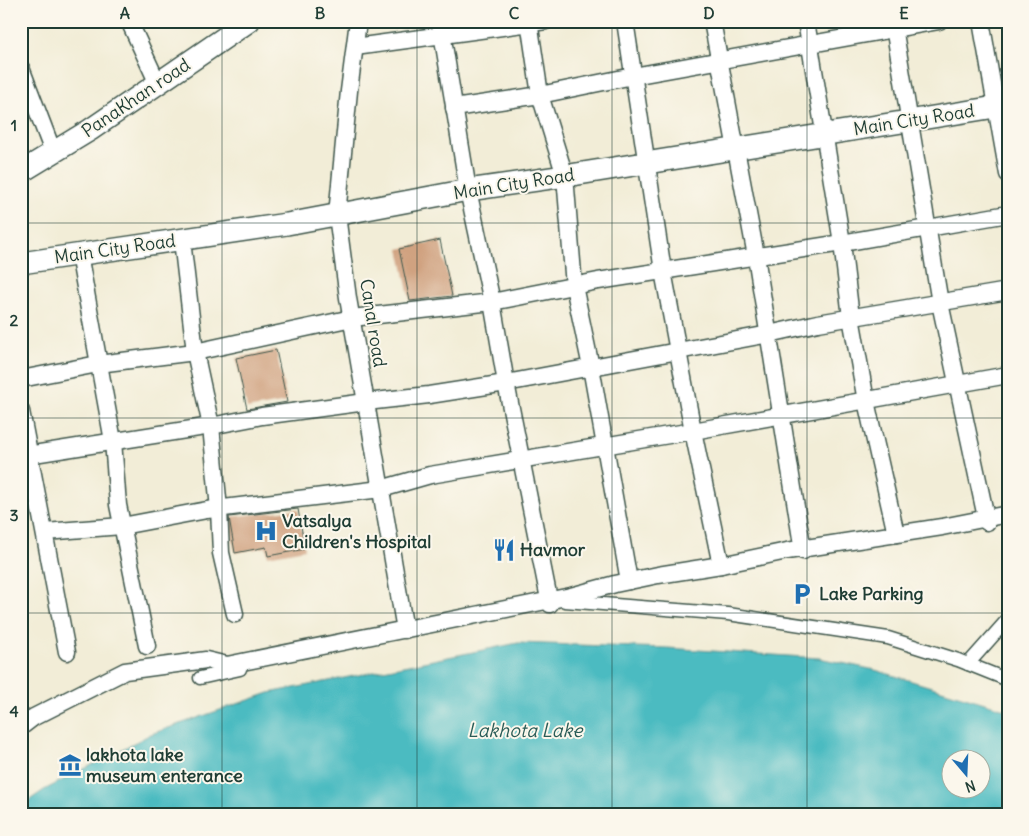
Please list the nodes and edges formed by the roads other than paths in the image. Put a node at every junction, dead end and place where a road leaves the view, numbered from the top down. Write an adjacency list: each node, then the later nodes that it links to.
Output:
1 (129, 21): 18 (street)
2 (249, 21): 18 (street, PanaKhan road)
3 (358, 21): 14 (street, Canal road)
4 (546, 21): 10 (street)
5 (625, 21): 17 (street)
6 (712, 21): 15 (street)
7 (806, 21): 13 (street)
8 (939, 21): 11 (street)
9 (981, 21): 20 (street)
10 (530, 23): 12 (street); 19 (street)
11 (893, 25): 13 (street); 22 (street)
12 (441, 28): 14 (street); 21 (street)
13 (810, 44): 15 (street); 23 (street)
14 (354, 47): 32 (street, Canal road)
15 (720, 60): 17 (street); 24 (street)
16 (21, 68): 25 (street)
17 (633, 76): 19 (street); 26 (street)
18 (158, 84): 25 (street, PanaKhan road)
19 (540, 95): 21 (street); 29 (street)
20 (1001, 106): 22 (street, Main City Road); 28 (street)
21 (454, 108): 30 (street)
22 (908, 121): 23 (street, Main City Road); 33 (street)
23 (825, 135): 24 (street, Main City Road); 35 (street)
24 (735, 149): 26 (street, Main City Road); 37 (street)
25 (53, 152): 27 (street, PanaKhan road)
26 (646, 163): 29 (street, Main City Road); 39 (street)
27 (21, 172)
28 (1008, 174)
29 (565, 176): 30 (street, Main City Road); 40 (street)
30 (468, 190): 32 (street, Main City Road); 42 (street)
31 (1008, 214): 33 (street)
32 (337, 215): 34 (street, Main City Road); 45 (street, Canal road)
33 (927, 228): 35 (street); 43 (street)
34 (182, 240): 36 (street, Main City Road); 48 (street)
35 (842, 243): 37 (street); 44 (street)
36 (79, 254): 38 (street, Main City Road); 49 (street)
37 (756, 256): 39 (street); 46 (street)
38 (21, 263)
39 (663, 271): 40 (street); 47 (street)
40 (574, 286): 42 (street); 50 (street)
41 (1008, 291): 43 (street)
42 (492, 302): 45 (street); 53 (street)
43 (940, 303): 44 (street); 54 (street)
44 (851, 317): 46 (street); 55 (street)
45 (352, 318): 48 (street); 56 (street, Canal road)
46 (769, 334): 47 (street); 58 (street)
47 (678, 350): 50 (street); 60 (street)
48 (195, 352): 49 (street); 59 (street)
49 (98, 364): 52 (street); 61 (street)
50 (590, 367): 53 (street); 62 (street)
51 (1008, 375): 54 (street)
52 (21, 379)
53 (506, 383): 56 (street); 64 (street)
54 (958, 384): 55 (street); 68 (street)
55 (866, 401): 58 (street); 71 (street)
56 (366, 402): 59 (street); 65 (street, Canal road)
57 (21, 411): 63 (street)
58 (782, 416): 60 (street); 72 (street)
59 (211, 426): 61 (street); 66 (street)
60 (693, 431): 62 (street); 73 (street)
61 (113, 441): 63 (street); 69 (street)
62 (604, 446): 64 (street); 74 (street)
63 (26, 455): 70 (street)
64 (521, 459): 65 (street); 75 (street)
65 (381, 489): 66 (street); 78 (street, Canal road)
66 (219, 509): 69 (street); 76 (street)
67 (1008, 514): 68 (street)
68 (986, 520): 71 (street)
69 (122, 526): 70 (street); 79 (street)
70 (45, 532): 80 (street)
71 (896, 534): 72 (street)
72 (802, 550): 73 (street)
73 (721, 565): 74 (street)
74 (629, 581): 75 (street)
75 (550, 602): 78 (street); 81 (street)
76 (235, 614)
77 (1008, 619): 81 (street)
78 (405, 630): 82 (street); 84 (street)
79 (147, 646)
80 (67, 652)
81 (968, 664): 83 (street)
82 (200, 678)
83 (1008, 680)
84 (21, 726)

